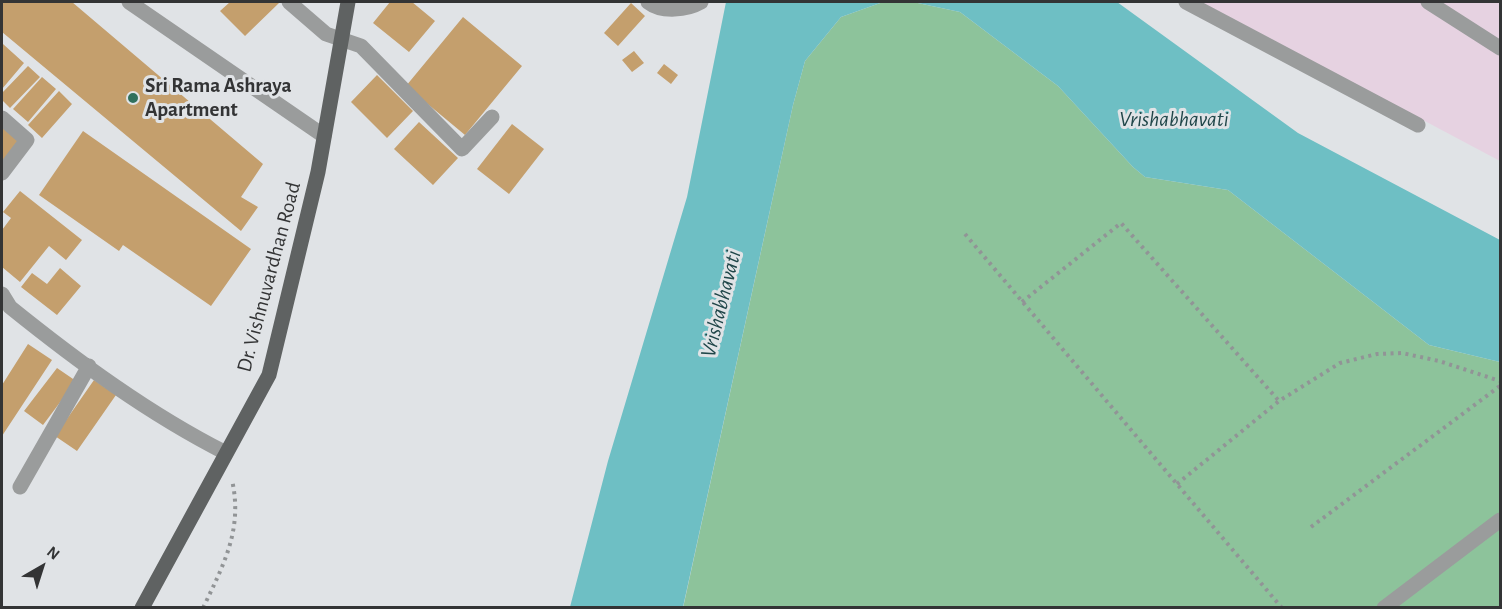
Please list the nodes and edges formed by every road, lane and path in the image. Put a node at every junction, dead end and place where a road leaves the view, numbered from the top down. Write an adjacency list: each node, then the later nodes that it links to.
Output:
1 (129, 2): 13 (street)
2 (289, 2): 8 (street)
3 (348, 2): 8 (main road, Dr. Vishnuvardhan Road)
4 (648, 2): 5 (street)
5 (701, 2)
6 (1186, 2): 12 (street)
7 (1428, 2): 9 (street)
8 (341, 39): 10 (street); 13 (main road, Dr. Vishnuvardhan Road)
9 (1500, 48)
10 (492, 117)
11 (2, 118): 14 (street)
12 (1418, 125)
13 (324, 136): 22 (main road, Dr. Vishnuvardhan Road)
14 (2, 173)
15 (965, 234): 17 (path)
16 (2, 294): 18 (street)
17 (1022, 302): 21 (path); 23 (path)
18 (89, 366): 22 (street); 24 (street)
19 (1500, 381): 21 (path)
20 (1500, 386): 26 (path)
21 (1279, 401): 23 (path)
22 (226, 453): 27 (main road, Dr. Vishnuvardhan Road); 28 (path)
23 (1177, 484): 29 (path)
24 (20, 487)
25 (1500, 520): 30 (street)
26 (1311, 527)
27 (142, 608)
28 (203, 608)
29 (1282, 608)
30 (1384, 608)

